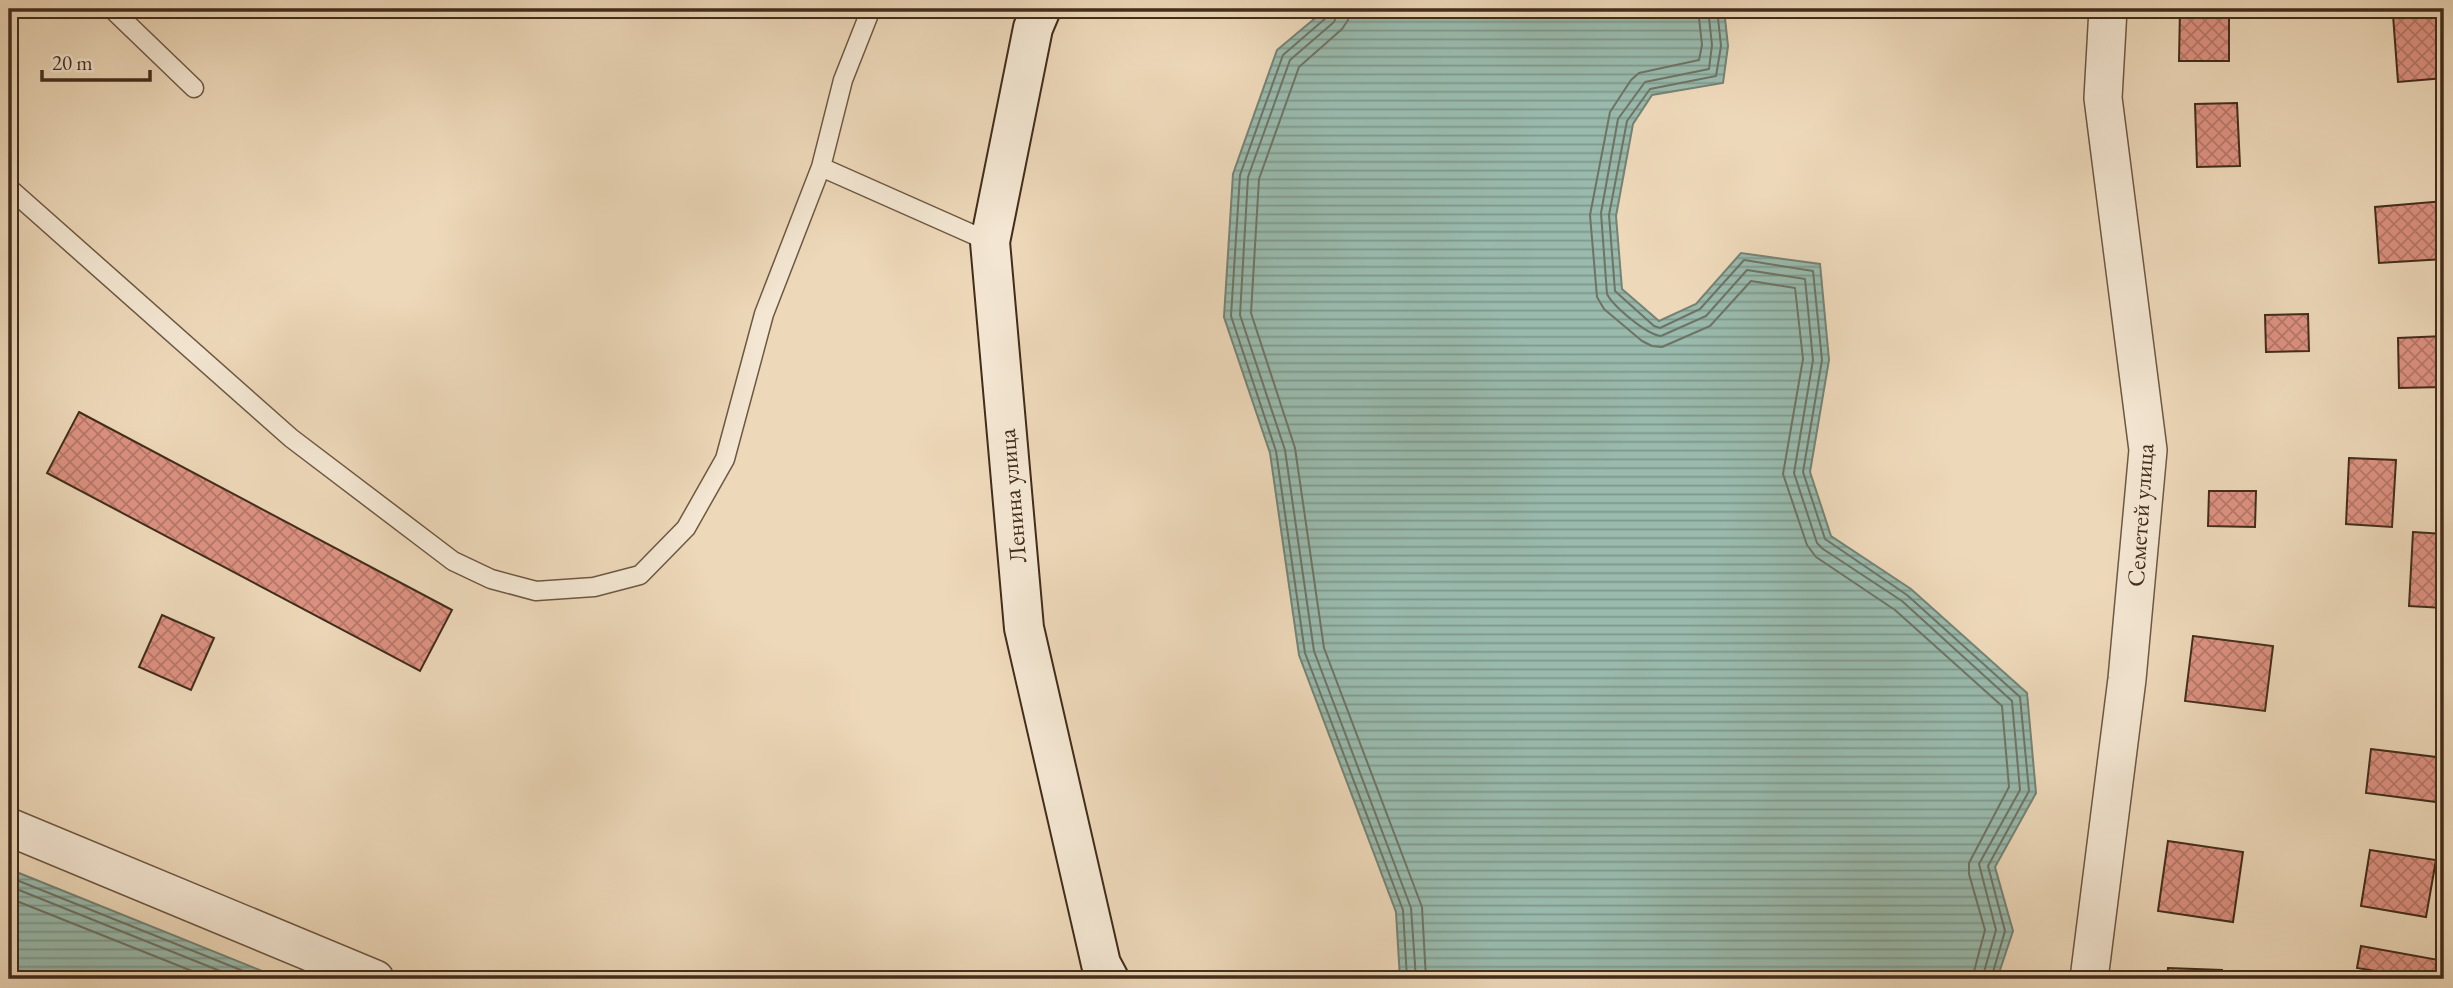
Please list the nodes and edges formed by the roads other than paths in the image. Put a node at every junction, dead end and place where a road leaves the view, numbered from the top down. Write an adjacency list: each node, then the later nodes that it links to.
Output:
1 (112, 9): 5 (lane)
2 (871, 9): 6 (lane)
3 (1041, 9): 8 (street, Ленина улица)
4 (2108, 9): 12 (street, Семетей улица)
5 (194, 88)
6 (821, 167): 7 (lane); 8 (lane)
7 (9, 188)
8 (990, 242): 11 (street, Ленина улица)
9 (9, 827): 10 (street)
10 (375, 979)
11 (1109, 979)
12 (2089, 979)

